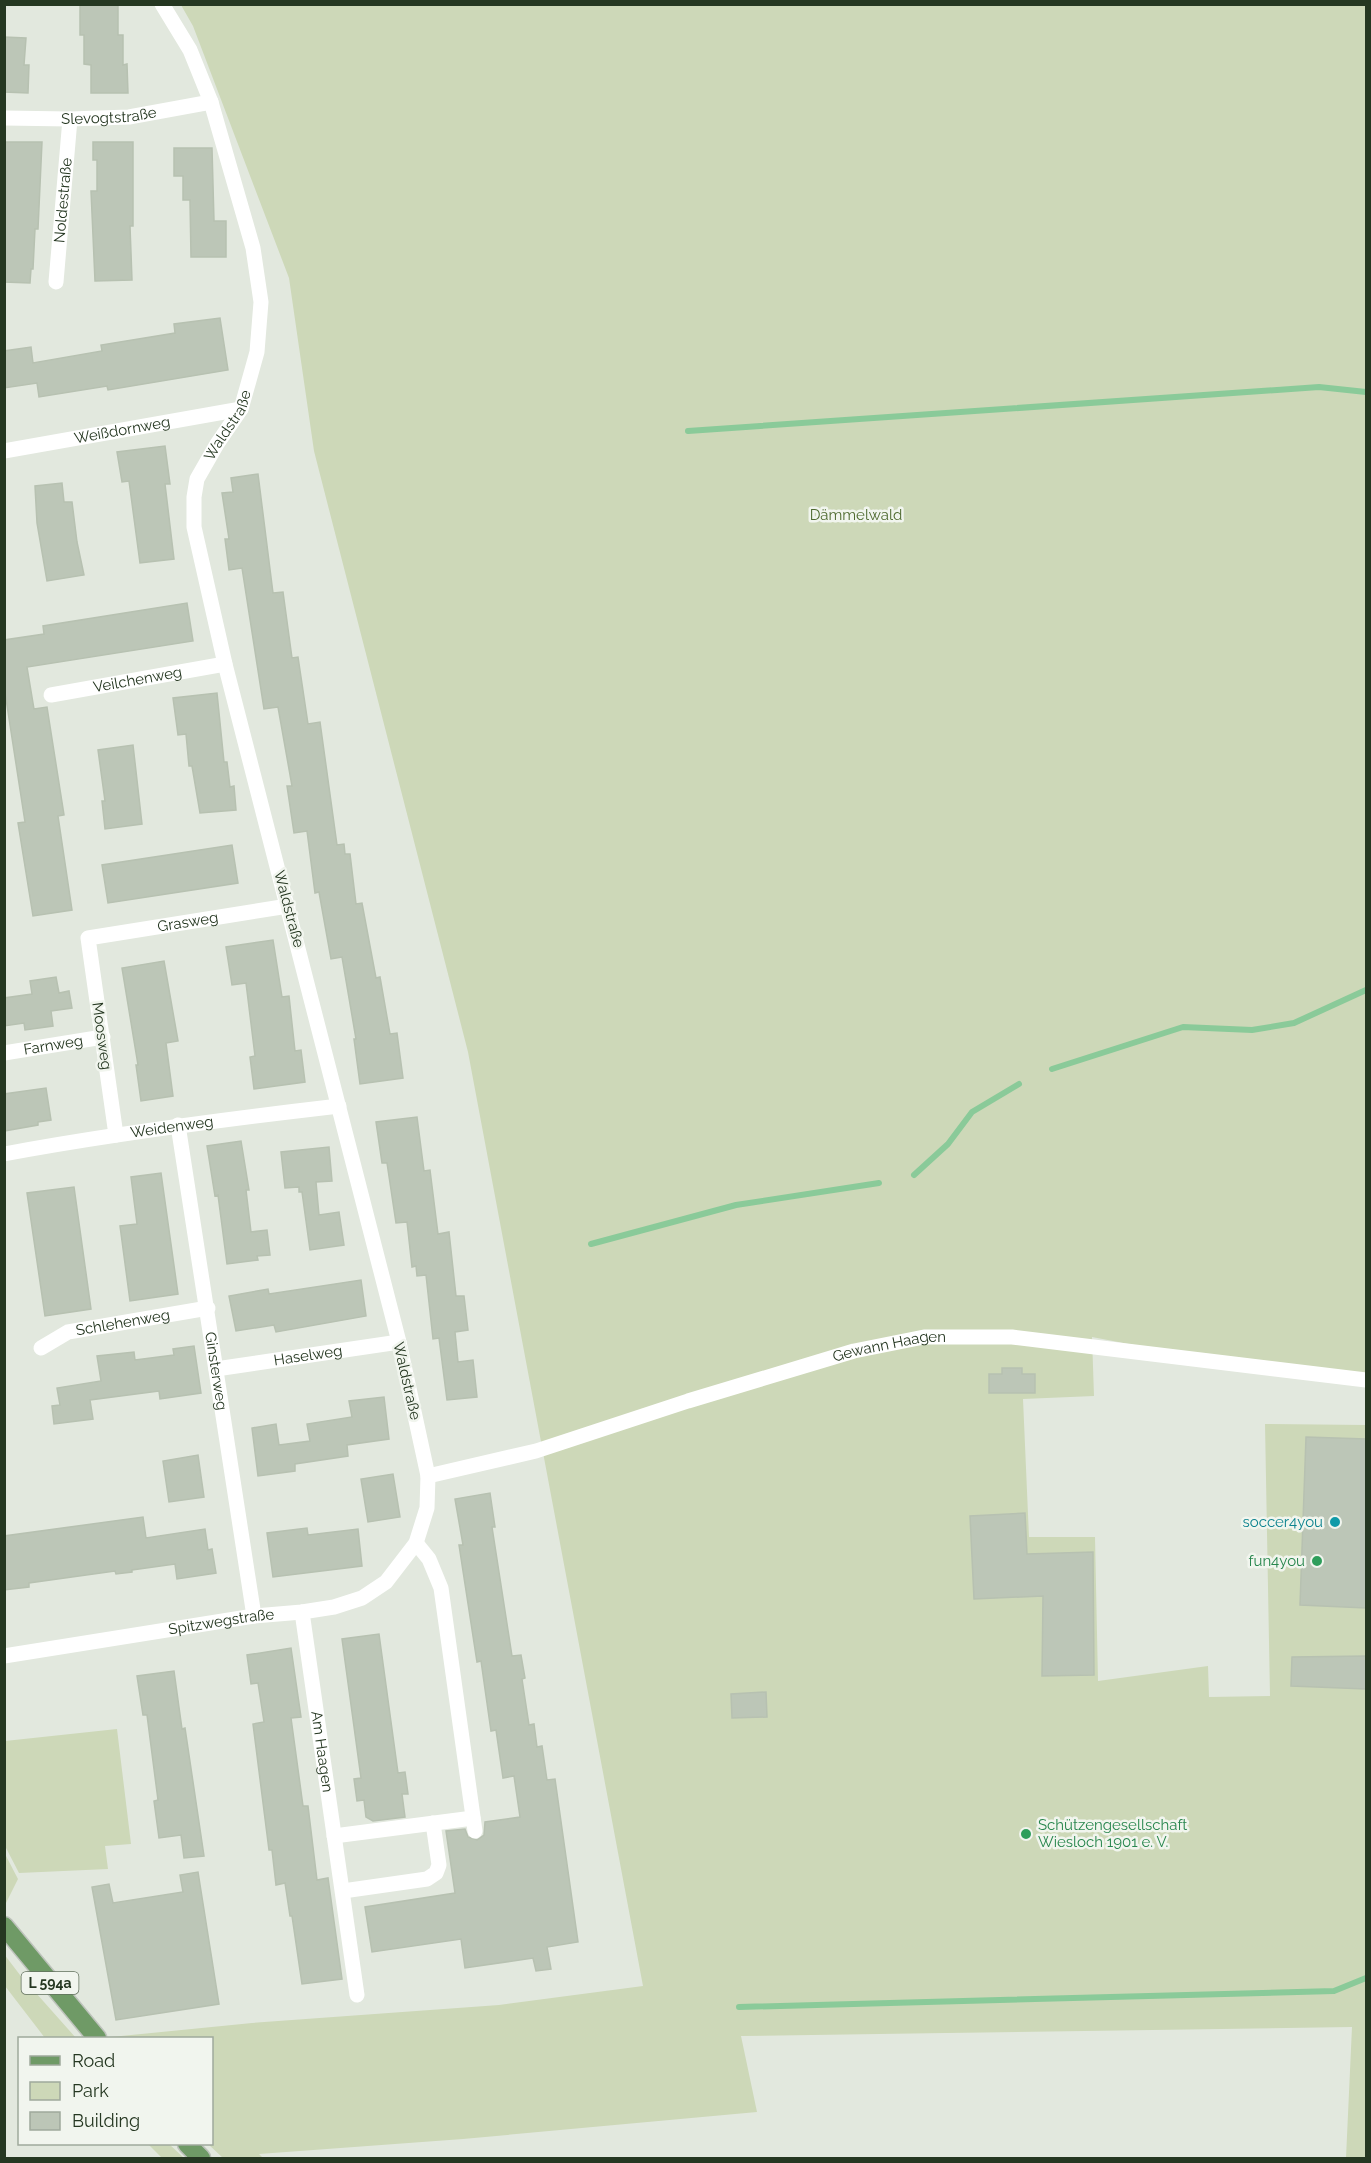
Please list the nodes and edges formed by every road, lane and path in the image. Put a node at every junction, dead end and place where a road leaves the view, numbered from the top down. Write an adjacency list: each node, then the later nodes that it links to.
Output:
1 (162, 4): 2 (street, Waldstraße)
2 (211, 102): 4 (street, Slevogtstraße); 6 (street, Waldstraße)
3 (4, 118): 4 (street, Slevogtstraße)
4 (70, 119): 5 (street, Noldestraße)
5 (56, 282)
6 (241, 409): 7 (street, Weißdornweg); 8 (street, Waldstraße)
7 (4, 451)
8 (225, 664): 9 (street, Veilchenweg); 10 (street, Waldstraße)
9 (51, 695)
10 (288, 906): 11 (street, Grasweg); 14 (street, Waldstraße)
11 (88, 938): 12 (street, Moosweg)
12 (103, 1037): 13 (street, Farnweg); 16 (street, Moosweg)
13 (4, 1053)
14 (339, 1106): 15 (street, Weidenweg); 19 (street, Waldstraße)
15 (178, 1125): 16 (street, Weidenweg); 18 (street, Ginsterweg)
16 (116, 1135): 17 (street, Weidenweg)
17 (4, 1154)
18 (208, 1308): 20 (street, Schlehenweg); 21 (street, Ginsterweg)
19 (399, 1342): 21 (street, Haselweg); 23 (street, Waldstraße)
20 (41, 1348)
21 (216, 1369): 26 (street, Ginsterweg)
22 (1366, 1380): 23 (street, Gewann Haagen)
23 (428, 1476): 24 (street, Waldstraße)
24 (416, 1543): 25 (street, Spitzwegstraße); 28 (street)
25 (302, 1612): 26 (street, Spitzwegstraße); 29 (street, Am Haagen)
26 (254, 1616): 27 (street, Spitzwegstraße)
27 (4, 1656)
28 (433, 1823): 29 (street); 30 (street)
29 (334, 1836): 30 (street, Am Haagen)
30 (343, 1891): 32 (street, Am Haagen)
31 (4, 1926): 33 (main road, L 594a)
32 (357, 1995)
33 (96, 2037)
34 (188, 2145): 35 (main road)
35 (201, 2158)

